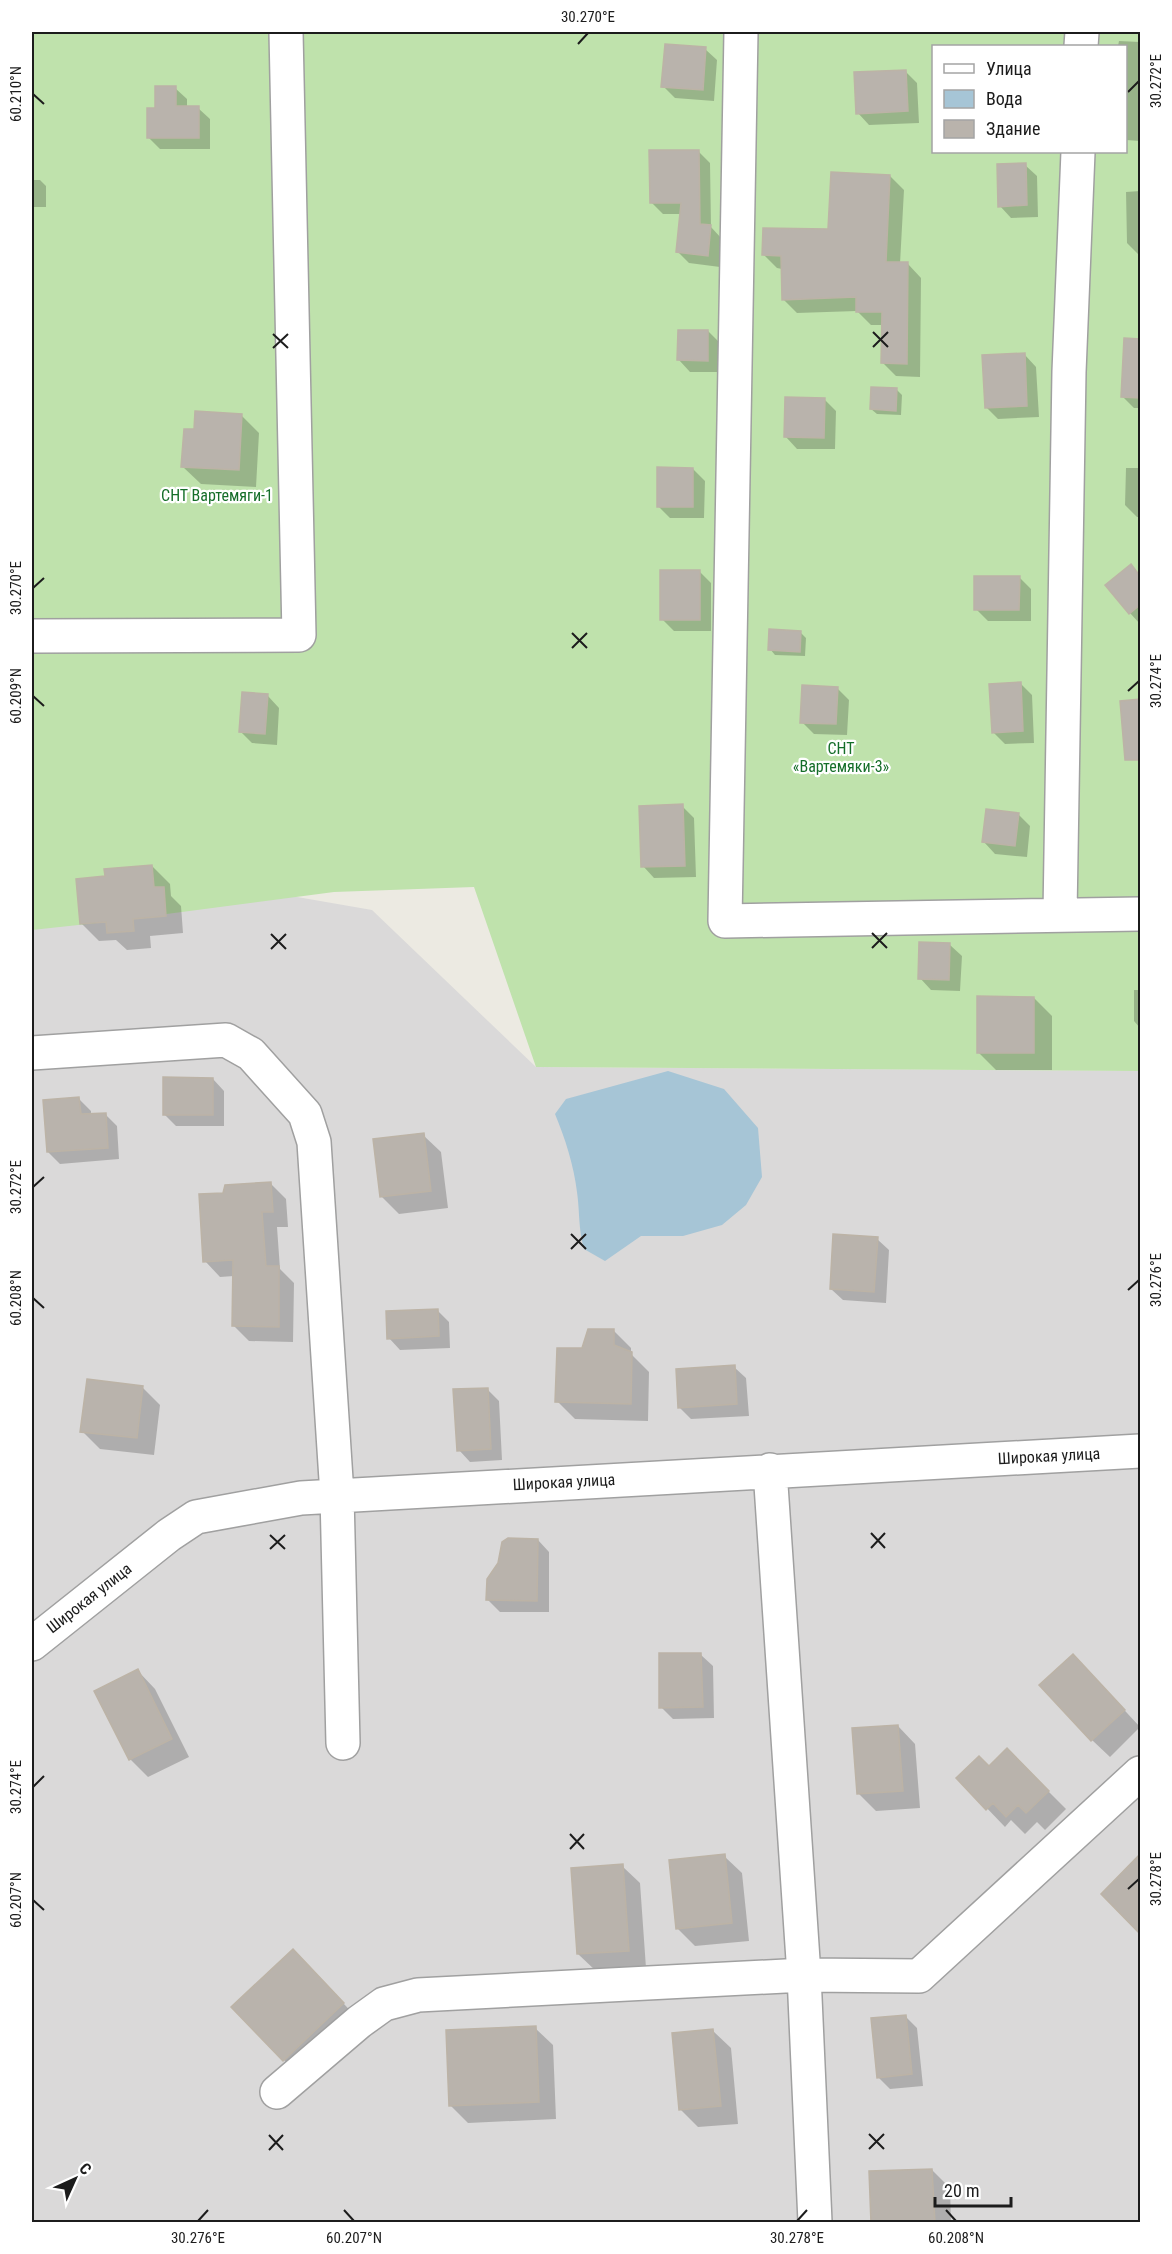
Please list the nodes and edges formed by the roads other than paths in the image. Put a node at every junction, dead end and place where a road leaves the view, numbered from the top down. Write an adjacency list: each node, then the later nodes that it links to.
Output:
1 (286, 32): 4 (street)
2 (741, 32): 5 (street)
3 (1077, 153): 5 (street)
4 (32, 636)
5 (1060, 914): 6 (street)
6 (1140, 914)
7 (32, 1053): 10 (street)
8 (1140, 1451): 9 (street, Широкая улица)
9 (770, 1470): 10 (street, Широкая улица); 14 (street)
10 (337, 1495): 11 (street, Широкая улица); 12 (street)
11 (32, 1644)
12 (343, 1743)
13 (1140, 1773): 14 (street)
14 (804, 1976): 15 (street); 16 (street)
15 (277, 2092)
16 (815, 2223)

